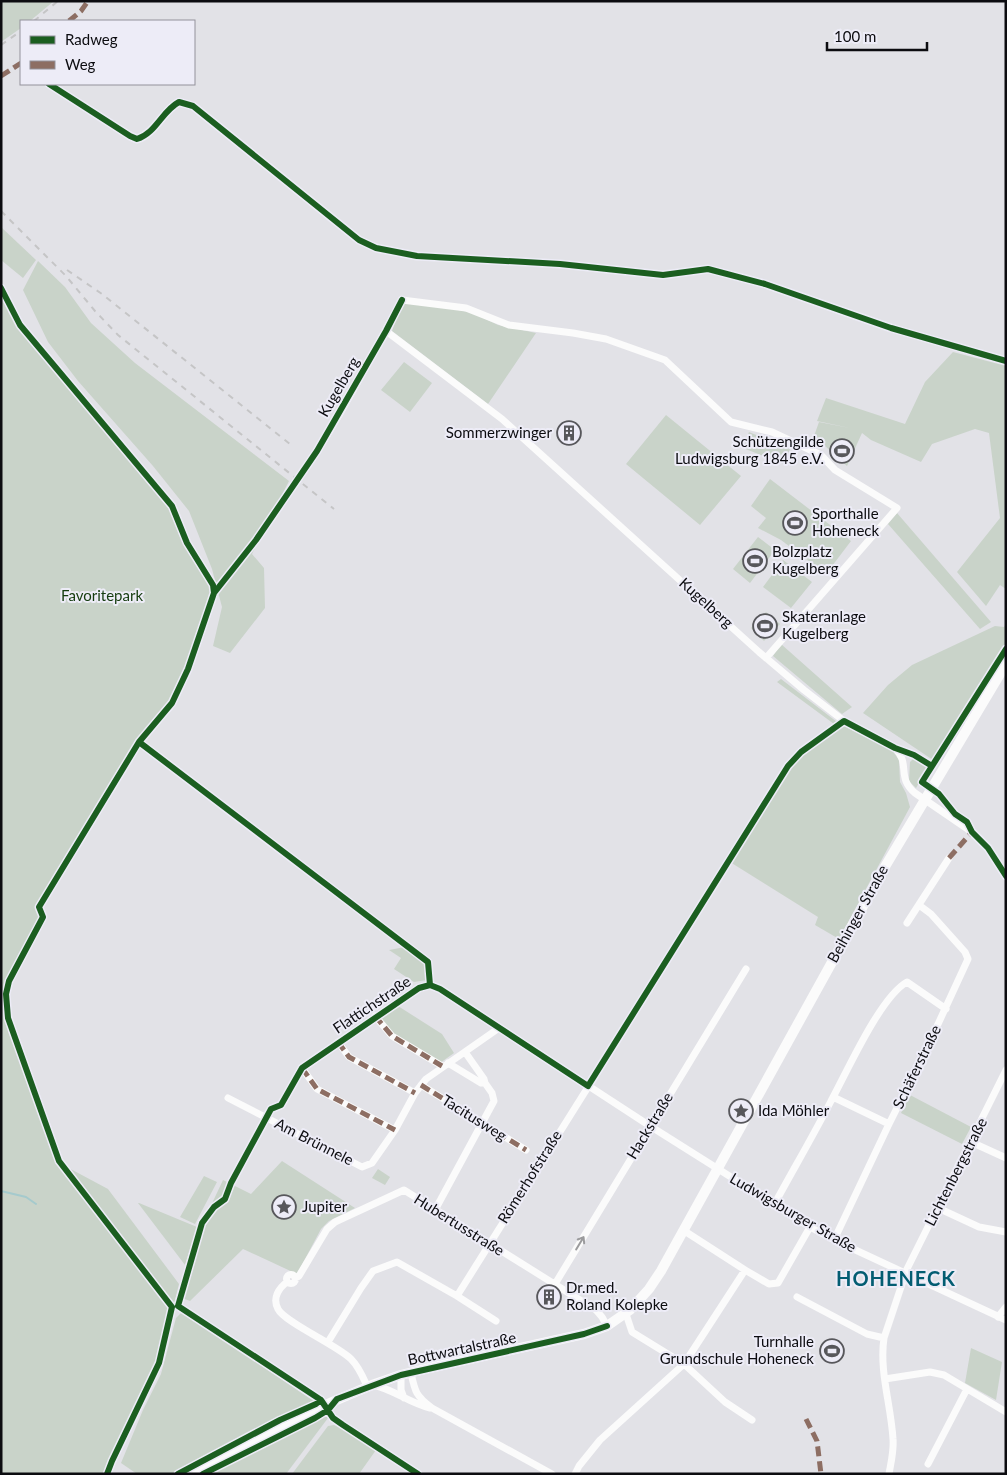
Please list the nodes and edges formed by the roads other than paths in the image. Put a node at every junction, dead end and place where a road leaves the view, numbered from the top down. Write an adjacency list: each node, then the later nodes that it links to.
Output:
1 (386, 331): 2 (street, Kugelberg); 3 (street, Kugelberg); 3 (street, Kugelberg)
2 (294, 485)
3 (766, 658): 5 (street, Kugelberg)
4 (1006, 664): 5 (main road, Beihinger Straße)
5 (924, 799): 7 (street); 36 (main road, Beihinger Straße)
6 (949, 858): 8 (street)
7 (1006, 876)
8 (919, 905): 10 (street); 13 (street, Schäferstraße)
9 (374, 921): 12 (street)
10 (907, 923)
11 (746, 969): 31 (street, Hackstraße)
12 (430, 985): 14 (street, Flattichstraße); 15 (street, Flattichstraße)
13 (946, 1009): 27 (street); 30 (street, Schäferstraße)
14 (375, 1016): 16 (street, Flattichstraße); 19 (street)
15 (499, 1028): 17 (street); 24 (street, Flattichstraße)
16 (338, 1042): 20 (street, Flattichstraße); 25 (street)
17 (466, 1052): 19 (street); 22 (street)
18 (605, 1060): 24 (street, Römerhofstraße)
19 (445, 1065): 22 (street); 23 (street)
20 (302, 1068): 28 (street, Flattichstraße); 32 (street)
21 (1006, 1070): 33 (street, Lichtenbergstraße)
22 (485, 1083): 29 (street)
23 (421, 1085): 25 (street); 29 (street, Tacitusweg)
24 (588, 1086): 31 (street, Flattichstraße); 45 (street, Römerhofstraße)
25 (415, 1093): 32 (street)
26 (228, 1098): 28 (street, Am Brünnele)
27 (833, 1098): 30 (street); 38 (street)
28 (266, 1118): 32 (street, Am Brünnele); 37 (street, Am Brünnele)
29 (482, 1122): 34 (street, Tacitusweg); 40 (street)
30 (889, 1124): 44 (street, Schäferstraße)
31 (650, 1126): 36 (street, Flattichstraße); 48 (street, Hackstraße, one-way to 31)
32 (395, 1130)
33 (971, 1142): 35 (street); 39 (street, Lichtenbergstraße)
34 (526, 1150)
35 (1006, 1158)
36 (716, 1168): 38 (street, Ludwigsburger Straße); 42 (main road, Bottwartalstraße)
37 (231, 1183)
38 (774, 1205): 41 (street, Ludwigsburger Straße)
39 (938, 1208): 43 (street); 47 (street, Lichtenbergstraße)
40 (435, 1210): 45 (street, Hubertusstraße); 57 (street, Hubertusstraße)
41 (810, 1227): 44 (street, Ludwigsburger Straße); 46 (street)
42 (684, 1230): 46 (street); 52 (main road, Bottwartalstraße)
43 (1006, 1232)
44 (834, 1240): 47 (street, Ludwigsburger Straße)
45 (489, 1244): 48 (street, Hubertusstraße); 49 (street, Römerhofstraße)
46 (745, 1270): 58 (street)
47 (905, 1274): 53 (street, Ludwigsburger Straße); 56 (street, Lichtenbergstraße)
48 (555, 1284): 55 (street, Hubertusstraße)
49 (457, 1296): 54 (street); 57 (street)
50 (797, 1297): 56 (street)
51 (1006, 1307): 53 (street)
52 (626, 1314): 55 (main road, Bottwartalstraße); 58 (street)
53 (1002, 1319)
54 (496, 1321)
55 (607, 1326): 59 (main road, Bottwartalstraße)
56 (884, 1338): 60 (street, Lichtenbergstraße)
57 (328, 1342): 61 (street)
58 (684, 1364): 66 (street); 70 (street)
59 (406, 1374): 61 (main road, Bottwartalstraße); 63 (street); 64 (street)
60 (885, 1379): 62 (street); 71 (street, Lichtenbergstraße)
61 (369, 1386): 63 (street); 68 (main road, Bottwartalstraße)
62 (967, 1390): 65 (street); 67 (street)
63 (404, 1398): 64 (street)
64 (432, 1408): 69 (street)
65 (1006, 1412)
66 (752, 1420)
67 (928, 1464)
68 (187, 1474)
69 (552, 1474)
70 (575, 1474)
71 (889, 1474)

